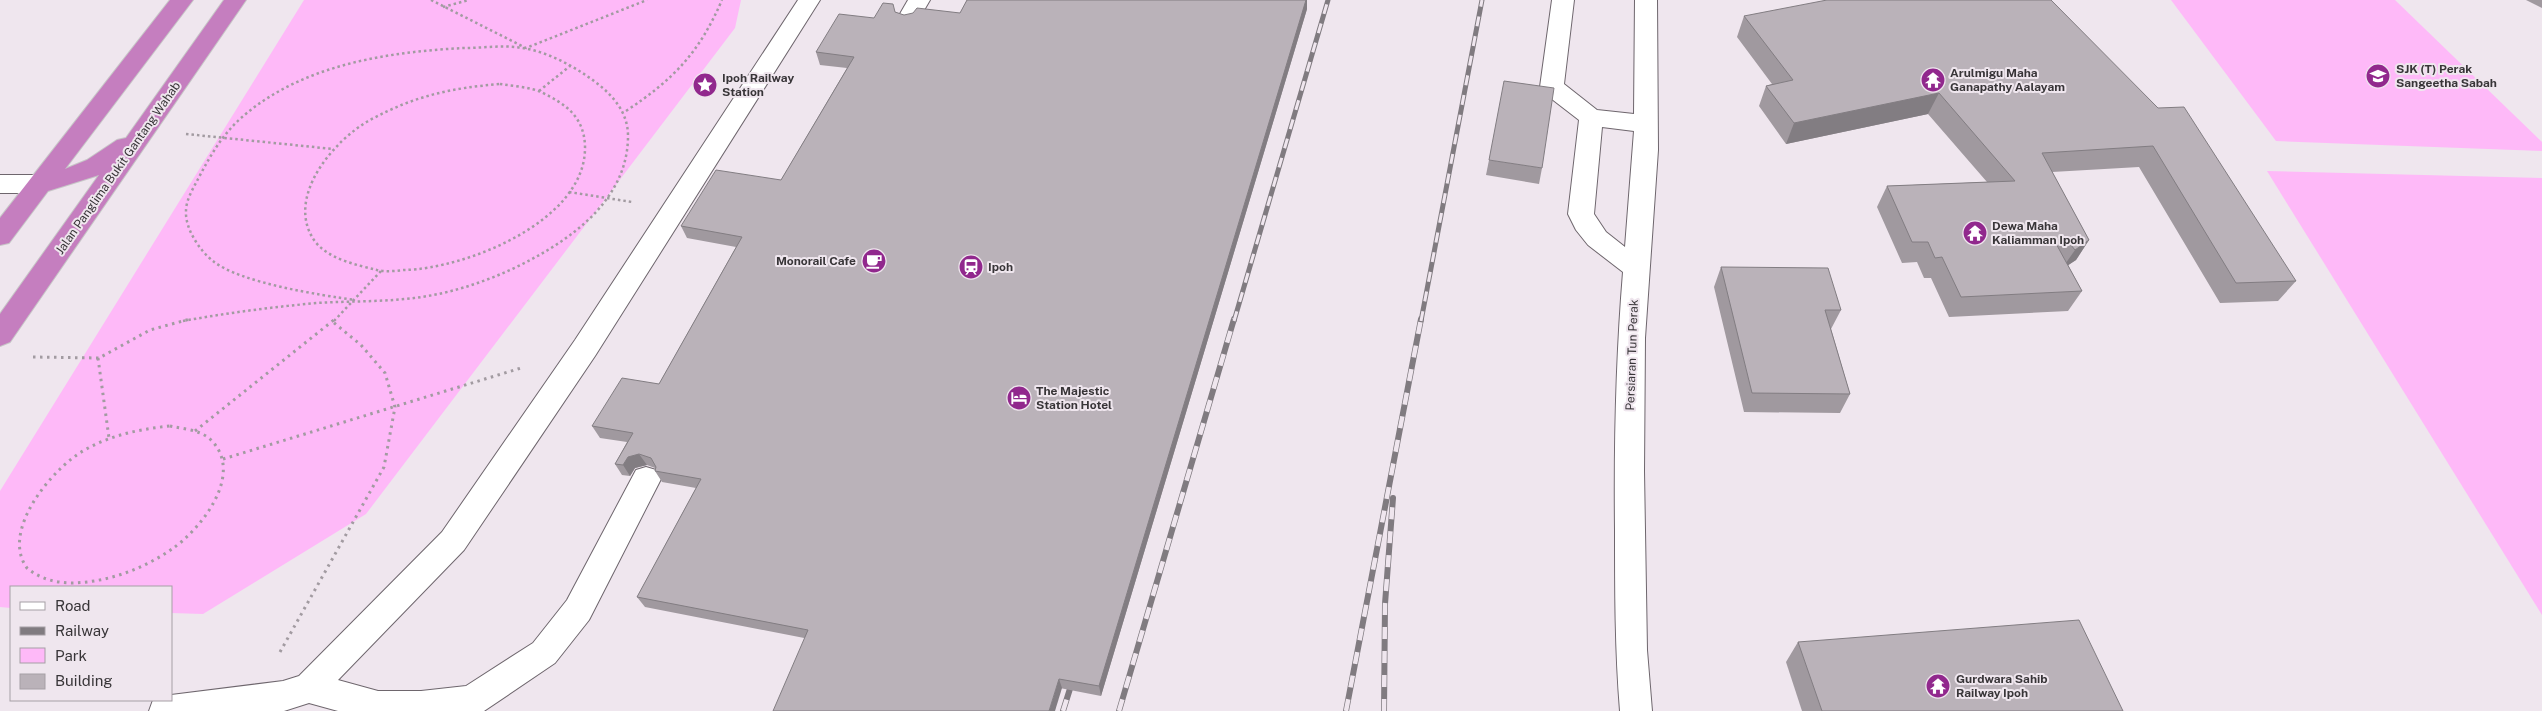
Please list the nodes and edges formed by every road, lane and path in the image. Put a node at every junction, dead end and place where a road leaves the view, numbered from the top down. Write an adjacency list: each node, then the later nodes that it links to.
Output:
1 (182, 0): 21 (highway)
2 (235, 0): 17 (highway, Jalan Panglima Bukit Gantang Wahab)
3 (432, 0): 10 (path)
4 (469, 0): 10 (path)
5 (647, 0): 11 (path)
6 (722, 0): 14 (path)
7 (808, 0): 24 (street)
8 (1563, 0): 15 (street)
9 (1646, 0): 16 (street, Persiaran Tun Perak)
10 (442, 7): 11 (path)
11 (526, 48): 12 (path); 18 (path)
12 (571, 66): 13 (path); 14 (path)
13 (539, 91): 19 (path); 22 (path)
14 (626, 111): 23 (path)
15 (1591, 117): 16 (street); 26 (street)
16 (1646, 124): 26 (street, Persiaran Tun Perak)
17 (145, 130): 18 (path); 21 (highway); 30 (highway, Jalan Panglima Bukit Gantang Wahab)
18 (222, 138): 19 (path); 28 (path)
19 (333, 149): 27 (path)
20 (0, 184): 21 (street)
21 (40, 184): 25 (highway)
22 (569, 192): 23 (path); 27 (path)
23 (609, 198): 24 (path); 28 (path)
24 (675, 209): 31 (street)
25 (0, 236)
26 (1637, 268): 43 (street, Persiaran Tun Perak)
27 (382, 271): 28 (path)
28 (355, 300): 29 (path); 33 (path)
29 (333, 322): 34 (path); 35 (path)
30 (0, 335)
31 (585, 348): 34 (path); 39 (street)
32 (29, 357): 33 (path)
33 (98, 358): 36 (path)
34 (395, 407): 37 (path); 40 (path)
35 (195, 431): 36 (path); 37 (path)
36 (109, 438): 37 (path)
37 (223, 459)
38 (646, 479): 41 (street)
39 (309, 688): 40 (street); 41 (street)
40 (254, 700): 42 (street)
41 (473, 706)
42 (165, 711)
43 (1636, 711)

